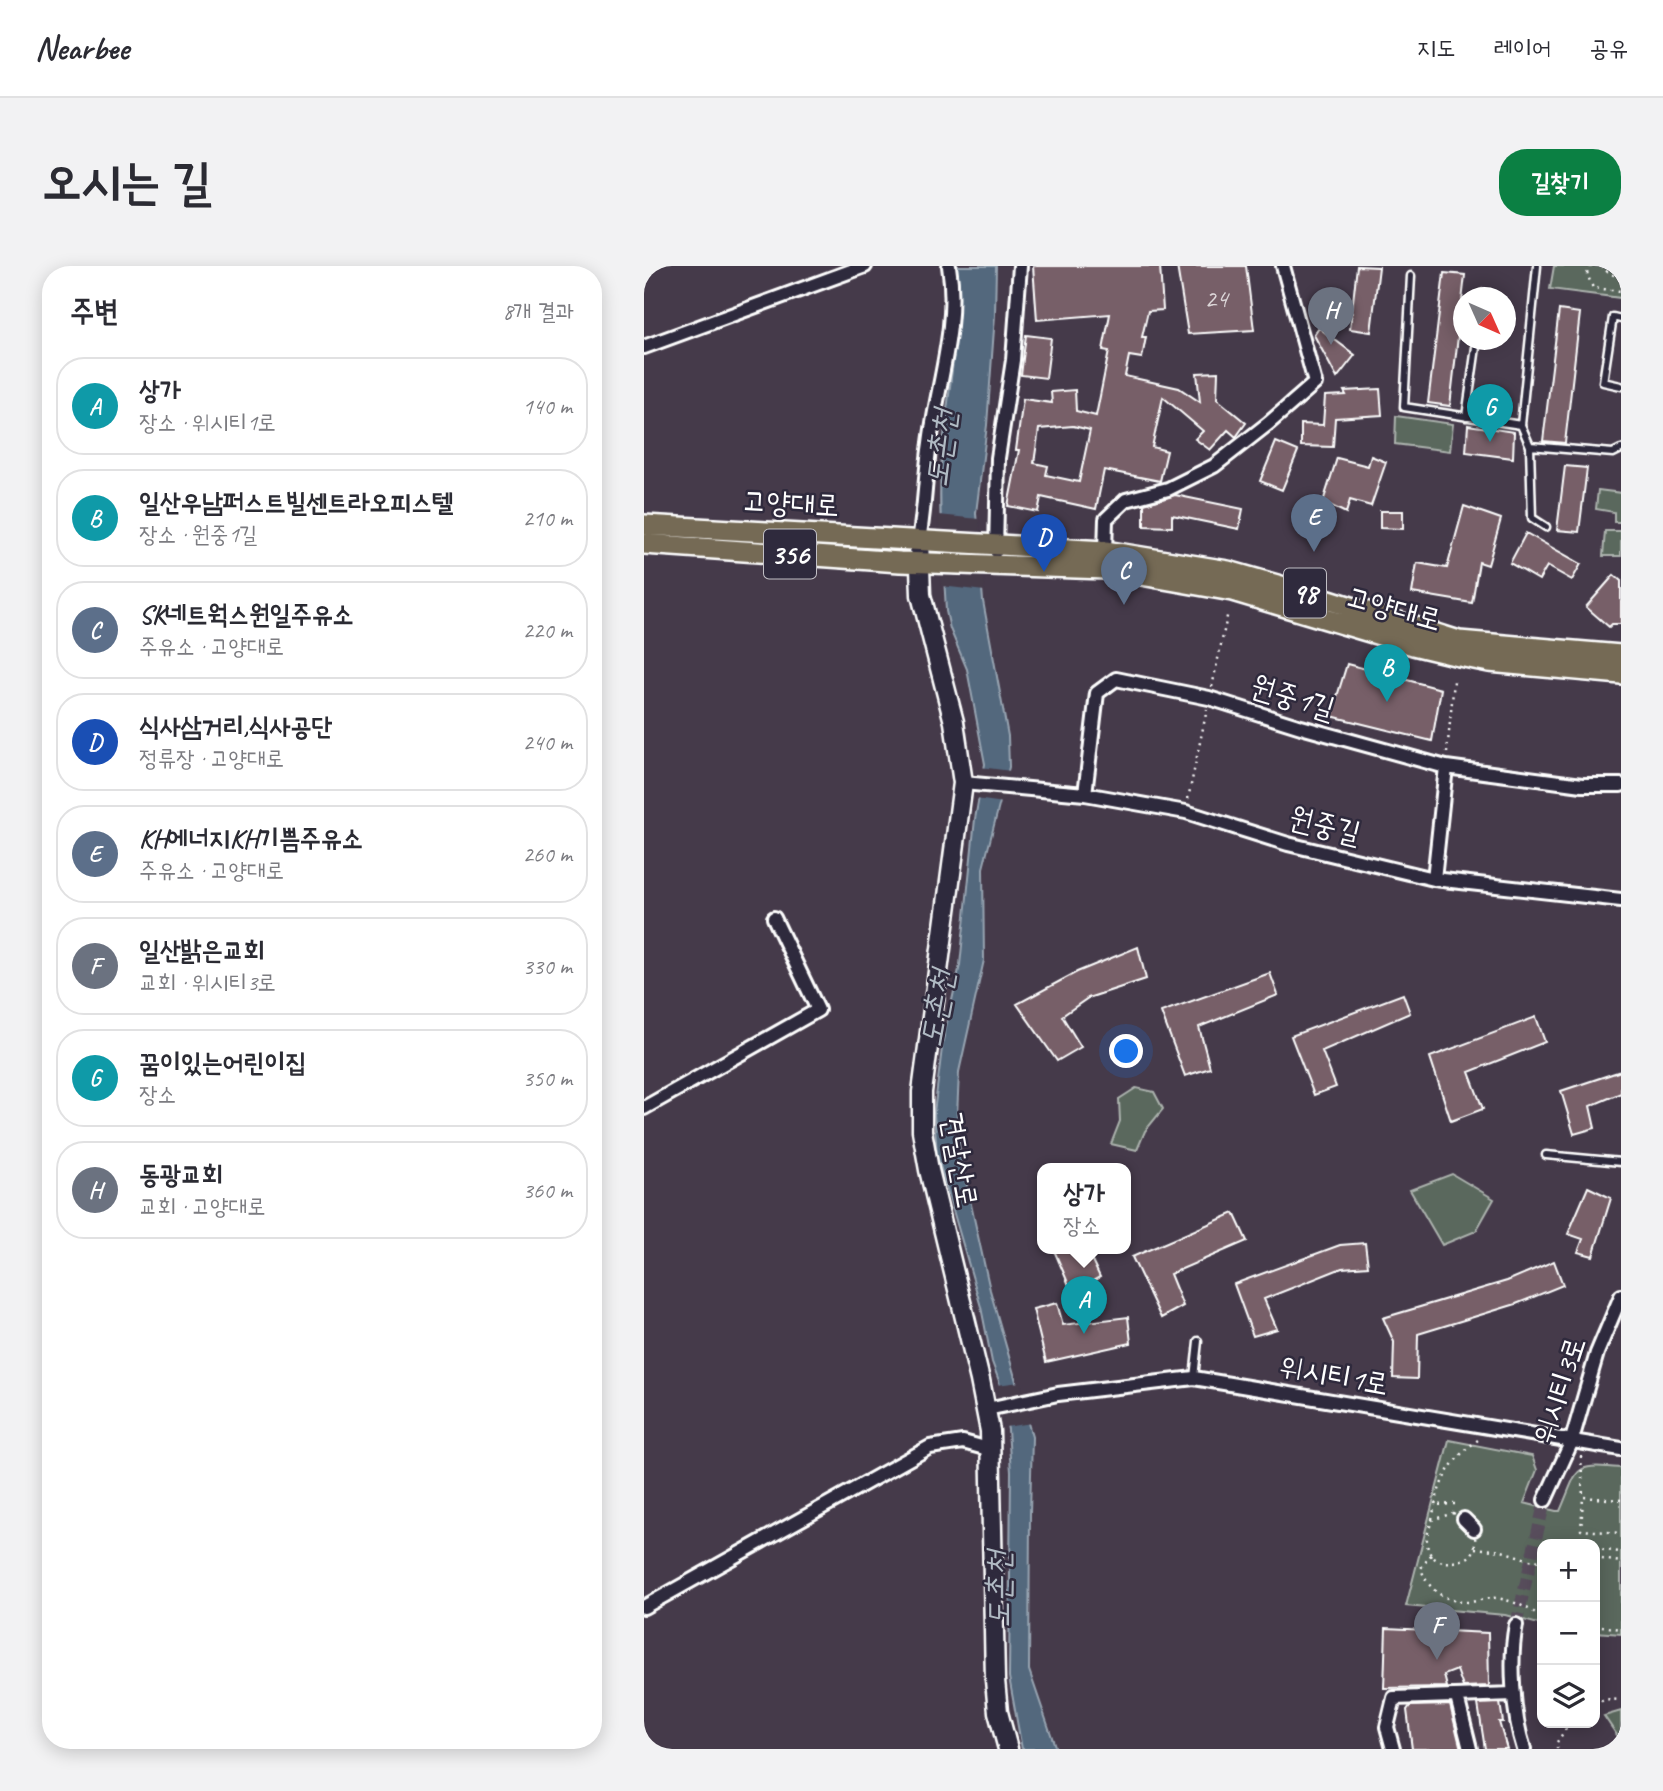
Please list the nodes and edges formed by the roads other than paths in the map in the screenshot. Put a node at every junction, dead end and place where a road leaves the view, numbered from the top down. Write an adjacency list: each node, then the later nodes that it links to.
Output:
1 (865, 266): 8 (street)
2 (949, 266): 17 (street)
3 (1020, 266): 19 (street)
4 (1283, 266): 20 (street)
5 (1537, 266): 12 (lane)
6 (1412, 275): 11 (lane)
7 (1621, 319): 10 (lane)
8 (644, 347)
9 (1476, 350): 11 (lane)
10 (1621, 386)
11 (1466, 416): 12 (lane)
12 (1521, 425): 13 (lane)
13 (1530, 446): 14 (lane); 16 (lane)
14 (1621, 449)
15 (644, 525): 17 (main road, 고양대로 / 356)
16 (1546, 527)
17 (927, 540): 19 (main road, 356); 21 (street, 견달산로)
18 (644, 544): 21 (main road, 고양대로 / 356)
19 (990, 544): 20 (main road, 고양대로 / 98); 22 (street)
20 (1105, 551): 23 (main road, 고양대로 / 98)
21 (928, 562): 22 (main road, 356); 26 (street, 견달산로)
22 (992, 565): 24 (main road, 고양대로 / 356)
23 (1621, 655)
24 (1621, 674)
25 (1447, 760): 27 (street, 원중1길); 28 (street, 원중1길); 29 (street)
26 (969, 783): 28 (street, 원중길); 38 (street, 견달산로)
27 (1621, 785)
28 (1085, 794): 29 (street, 원중길)
29 (1434, 879): 30 (street, 원중길)
30 (1621, 900)
31 (774, 918): 32 (street)
32 (644, 1108)
33 (1546, 1156): 34 (lane)
34 (1621, 1162)
35 (1621, 1296): 39 (street, 위시티3로)
36 (1198, 1341): 37 (lane)
37 (1194, 1378): 38 (street, 위시티1로); 39 (street, 위시티1로)
38 (992, 1408): 41 (street, 견달산로)
39 (1572, 1443): 40 (street, 위시티1로); 42 (street, 위시티3로)
40 (1621, 1449)
41 (992, 1450): 43 (street); 47 (street, 견달산로)
42 (1545, 1500)
43 (644, 1608)
44 (1516, 1625): 45 (street)
45 (1514, 1693): 46 (street); 50 (street)
46 (1457, 1697): 48 (street); 49 (street)
47 (1008, 1749)
48 (1393, 1749)
49 (1470, 1749)
50 (1524, 1749)

